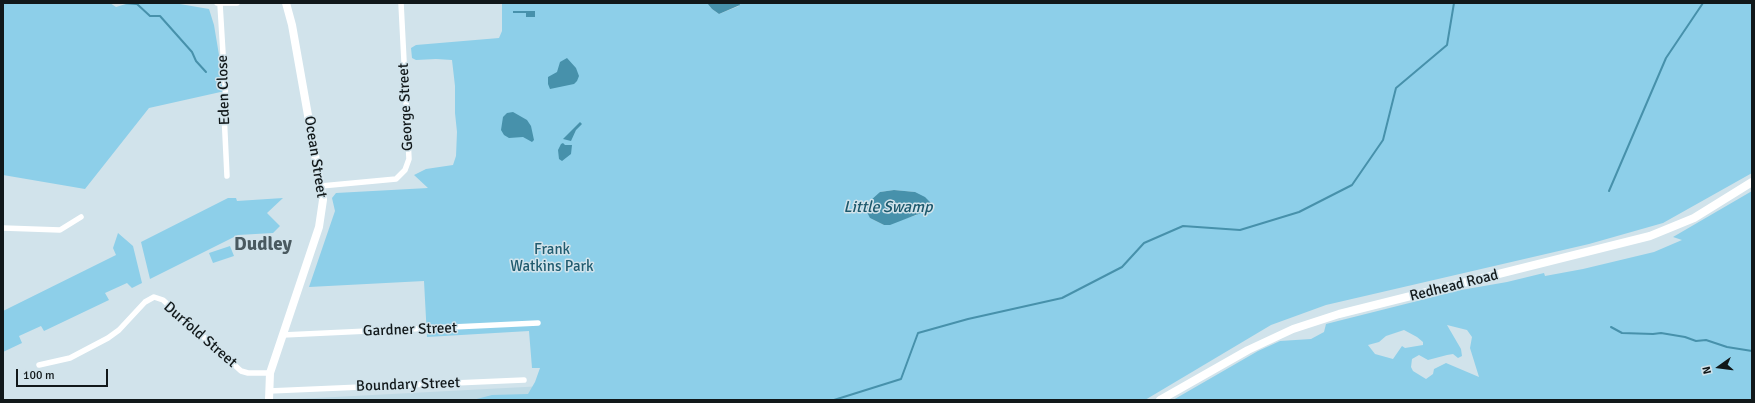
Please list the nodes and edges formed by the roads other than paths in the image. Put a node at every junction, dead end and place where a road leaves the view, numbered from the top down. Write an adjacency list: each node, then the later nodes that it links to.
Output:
1 (238, 3): 4 (street)
2 (286, 3): 7 (main road, Ocean Street)
3 (401, 3): 7 (street, George Street)
4 (219, 4): 5 (street, Eden Close)
5 (227, 176)
6 (1752, 182): 17 (main road, Redhead Road)
7 (321, 186): 11 (main road, Ocean Street)
8 (81, 217): 9 (street)
9 (3, 228)
10 (538, 323): 11 (street, Gardner Street)
11 (283, 335): 13 (main road, Ocean Street)
12 (39, 365): 13 (street, Durfold Street)
13 (270, 373): 15 (main road, Ocean Street)
14 (524, 380): 15 (street, Boundary Street)
15 (268, 391): 16 (main road, Ocean Street)
16 (269, 400)
17 (1160, 400)

